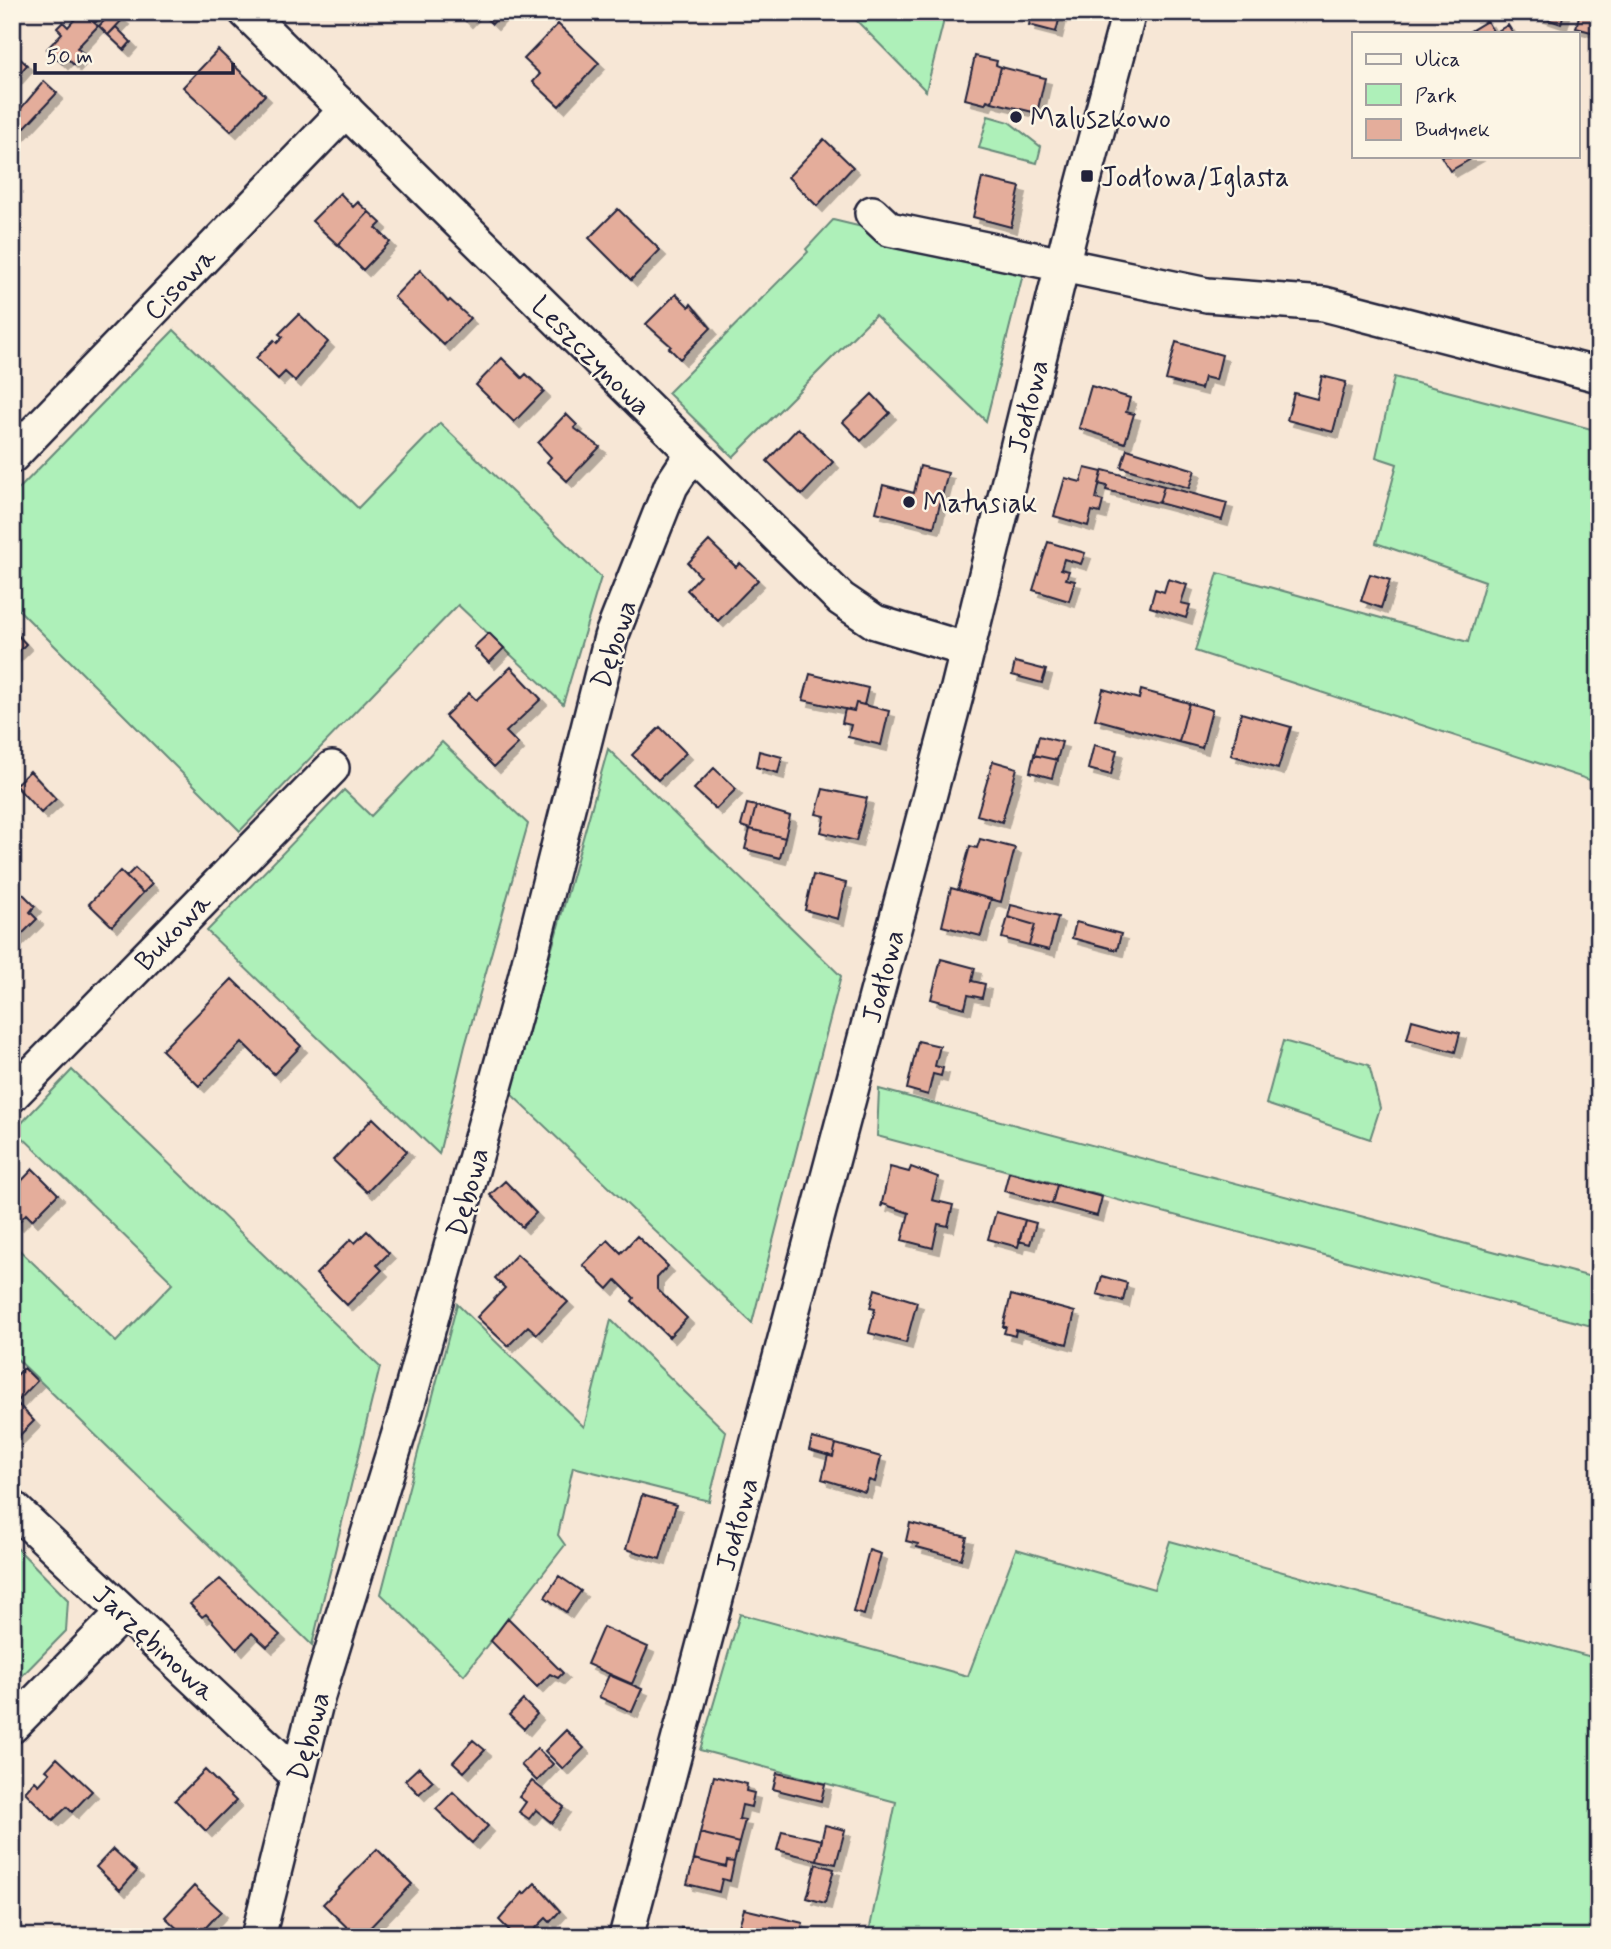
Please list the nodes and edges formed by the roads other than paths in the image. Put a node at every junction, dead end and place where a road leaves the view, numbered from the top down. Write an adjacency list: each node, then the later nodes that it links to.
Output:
1 (246, 12): 3 (street, Leszczynowa)
2 (1129, 12): 5 (street, Jodłowa)
3 (346, 110): 7 (street, Leszczynowa); 8 (street, Cisowa)
4 (872, 213): 5 (street)
5 (1062, 264): 6 (street); 9 (street, Jodłowa)
6 (1599, 375)
7 (692, 454): 9 (street, Leszczynowa); 15 (street, Dębowa)
8 (12, 456)
9 (968, 650): 17 (street, Jodłowa)
10 (332, 768): 11 (street, Bukowa)
11 (12, 1095)
12 (12, 1507): 13 (street, Jarzębinowa)
13 (123, 1613): 14 (street); 15 (street, Jarzębinowa)
14 (12, 1726)
15 (298, 1776): 16 (street, Dębowa)
16 (258, 1937)
17 (626, 1937)

